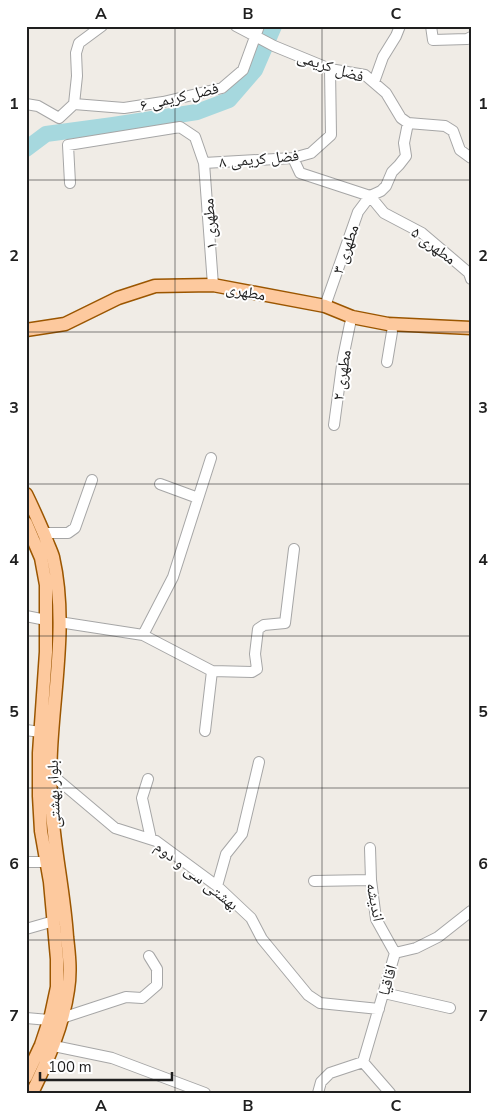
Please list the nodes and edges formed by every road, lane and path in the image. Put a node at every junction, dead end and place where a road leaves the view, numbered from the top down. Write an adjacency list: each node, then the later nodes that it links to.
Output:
1 (102, 26): 11 (street)
2 (236, 26): 7 (street)
3 (259, 26): 7 (street, فضل کریمی ۶)
4 (400, 26): 9 (street)
5 (432, 26): 6 (street)
6 (471, 37)
7 (258, 38): 8 (street, فضل کریمی); 11 (street, فضل کریمی ۶)
8 (330, 69): 9 (street, فضل کریمی); 13 (street, فضل کریمی ۸)
9 (374, 82): 12 (street, فضل کریمی)
10 (26, 104): 11 (street)
11 (74, 104)
12 (408, 123): 14 (street); 17 (street, مطهری ۳)
13 (293, 158): 15 (street, فضل کریمی ۸); 17 (street)
14 (471, 158)
15 (204, 163): 16 (street, مطهری ۱); 19 (street, مطهری ۱)
16 (70, 183)
17 (370, 196): 18 (street, مطهری ۵); 20 (street, مطهری ۳)
18 (471, 279)
19 (213, 285): 20 (main road, مطهری); 23 (main road, مطهری)
20 (325, 306): 22 (main road, مطهری)
21 (350, 324): 24 (main road, مطهری); 26 (main road, مطهری); 28 (street, مطهری ۲)
22 (471, 328)
23 (26, 330)
24 (392, 332): 25 (main road, مطهری); 27 (street)
25 (471, 336)
26 (26, 338)
27 (386, 362)
28 (334, 425)
29 (211, 458): 33 (street)
30 (92, 480): 35 (street)
31 (160, 484): 33 (street)
32 (26, 494): 35 (main road, بلوار بهشتی)
33 (198, 498): 39 (street)
34 (26, 523): 38 (main road, بلوار بهشتی)
35 (43, 533): 38 (main road, بلوار بهشتی)
36 (294, 549): 40 (street)
37 (26, 616): 38 (street)
38 (53, 621): 39 (street); 43 (main road, بلوار بهشتی); 45 (main road, بلوار بهشتی)
39 (143, 635): 40 (street)
40 (212, 671): 42 (street)
41 (26, 730): 43 (street)
42 (205, 731)
43 (40, 732): 50 (main road, بلوار بهشتی)
44 (259, 762): 53 (street)
45 (51, 774): 47 (street, بهشتی سی و دوم); 63 (main road, بلوار بهشتی)
46 (148, 780): 47 (street)
47 (151, 839): 53 (street, بهشتی سی و دوم)
48 (370, 848): 52 (street, اندیشه)
49 (26, 862): 50 (street)
50 (46, 862): 55 (main road, بلوار بهشتی)
51 (314, 880): 52 (street)
52 (371, 880): 57 (street, اندیشه)
53 (217, 886): 61 (street, بهشتی سی و دوم)
54 (471, 911): 57 (street, اقاقیا)
55 (54, 921): 56 (street); 64 (main road, بلوار بهشتی)
56 (26, 929)
57 (395, 954): 59 (street, اقاقیا)
58 (149, 956): 63 (street)
59 (384, 993): 60 (street); 61 (street, اقاقیا)
60 (450, 1008)
61 (379, 1009): 66 (street, اقاقیا)
62 (26, 1018): 64 (street)
63 (62, 1018): 65 (main road, بلوار بهشتی)
64 (49, 1020): 67 (main road, بلوار بهشتی)
65 (54, 1046): 68 (main road, بلوار بهشتی); 69 (street)
66 (363, 1062): 70 (street); 71 (street)
67 (26, 1078)
68 (32, 1093)
69 (205, 1093)
70 (318, 1093)
71 (390, 1093)

